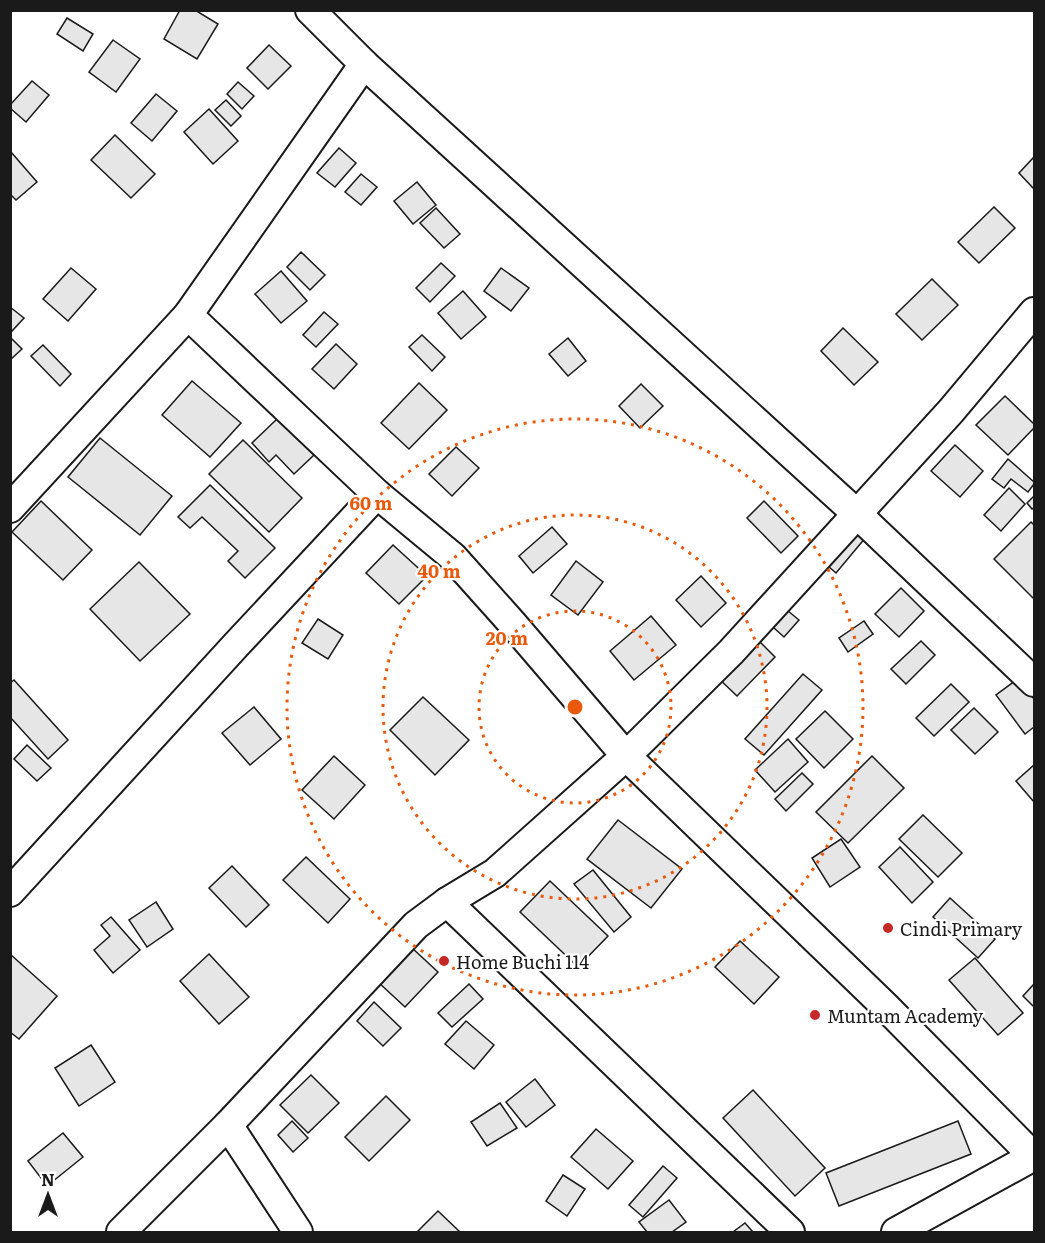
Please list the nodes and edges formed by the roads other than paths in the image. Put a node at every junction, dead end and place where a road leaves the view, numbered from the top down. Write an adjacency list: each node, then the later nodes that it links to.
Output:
1 (310, 10): 2 (street)
2 (364, 64): 4 (street); 7 (street)
3 (1035, 312): 7 (street)
4 (188, 315): 5 (street); 6 (street)
5 (377, 494): 9 (street); 10 (street)
6 (10, 508)
7 (856, 513): 8 (street); 9 (street)
8 (1035, 682)
9 (626, 756): 11 (street); 13 (street)
10 (10, 892)
11 (447, 902): 12 (street); 16 (street)
12 (228, 1125): 14 (street); 15 (street)
13 (1034, 1156): 17 (street)
14 (121, 1233)
15 (298, 1233)
16 (790, 1233)
17 (896, 1233)

